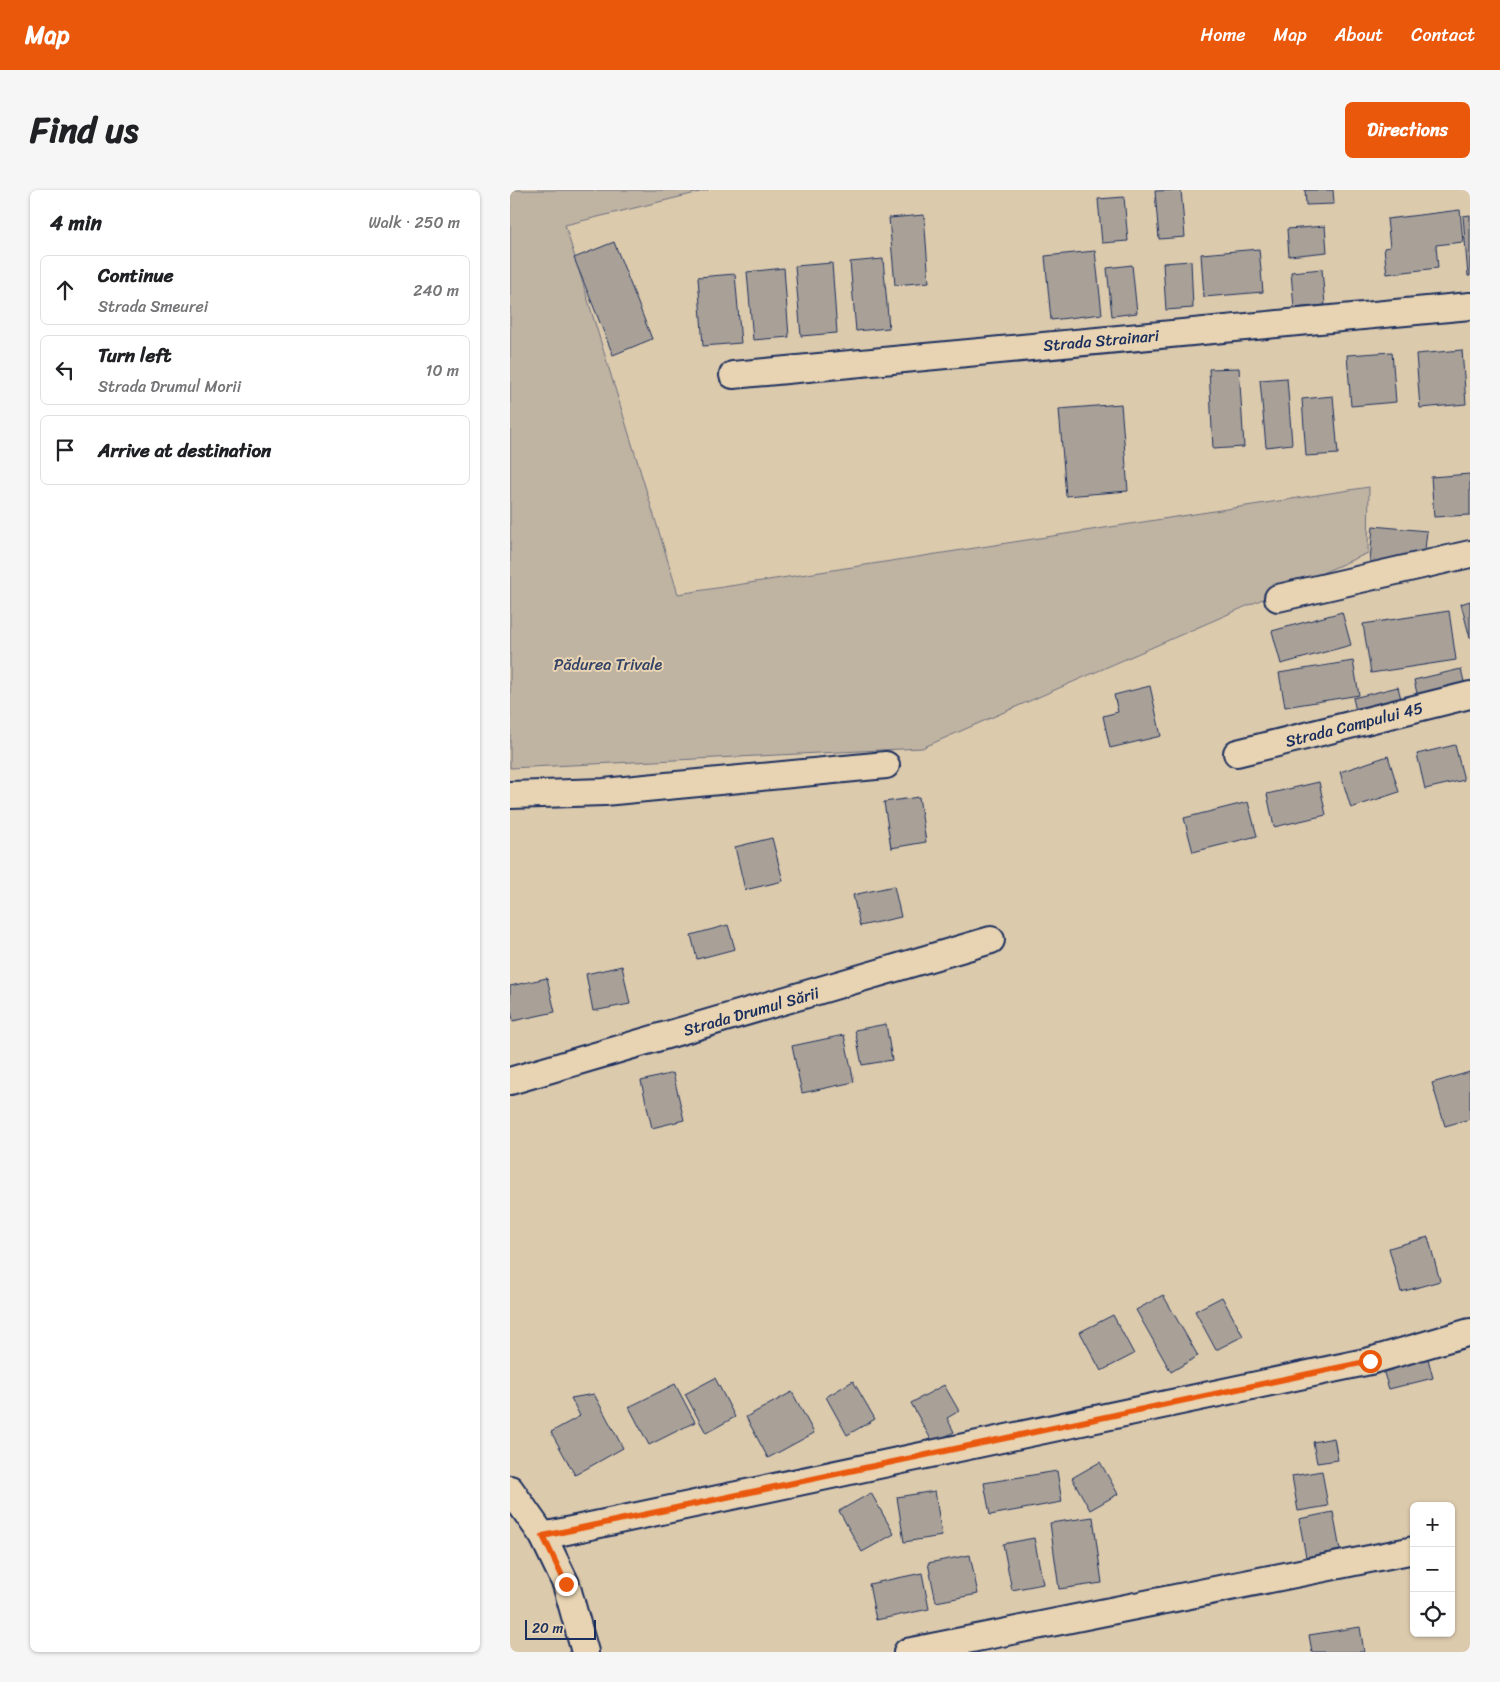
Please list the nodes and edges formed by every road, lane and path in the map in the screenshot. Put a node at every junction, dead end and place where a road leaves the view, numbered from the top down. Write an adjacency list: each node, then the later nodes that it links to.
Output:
1 (1470, 306): 2 (street, Strada Strainari)
2 (733, 375)
3 (1470, 554): 4 (street)
4 (1278, 598)
5 (1470, 695): 6 (street, Strada Campului 45)
6 (1237, 753)
7 (886, 765): 8 (street)
8 (510, 795)
9 (991, 940): 10 (street, Strada Drumul Sării)
10 (510, 1082)
11 (1470, 1332): 13 (street)
12 (510, 1489): 13 (street)
13 (543, 1536): 15 (street)
14 (1410, 1551): 16 (street)
15 (585, 1652)
16 (908, 1652)

